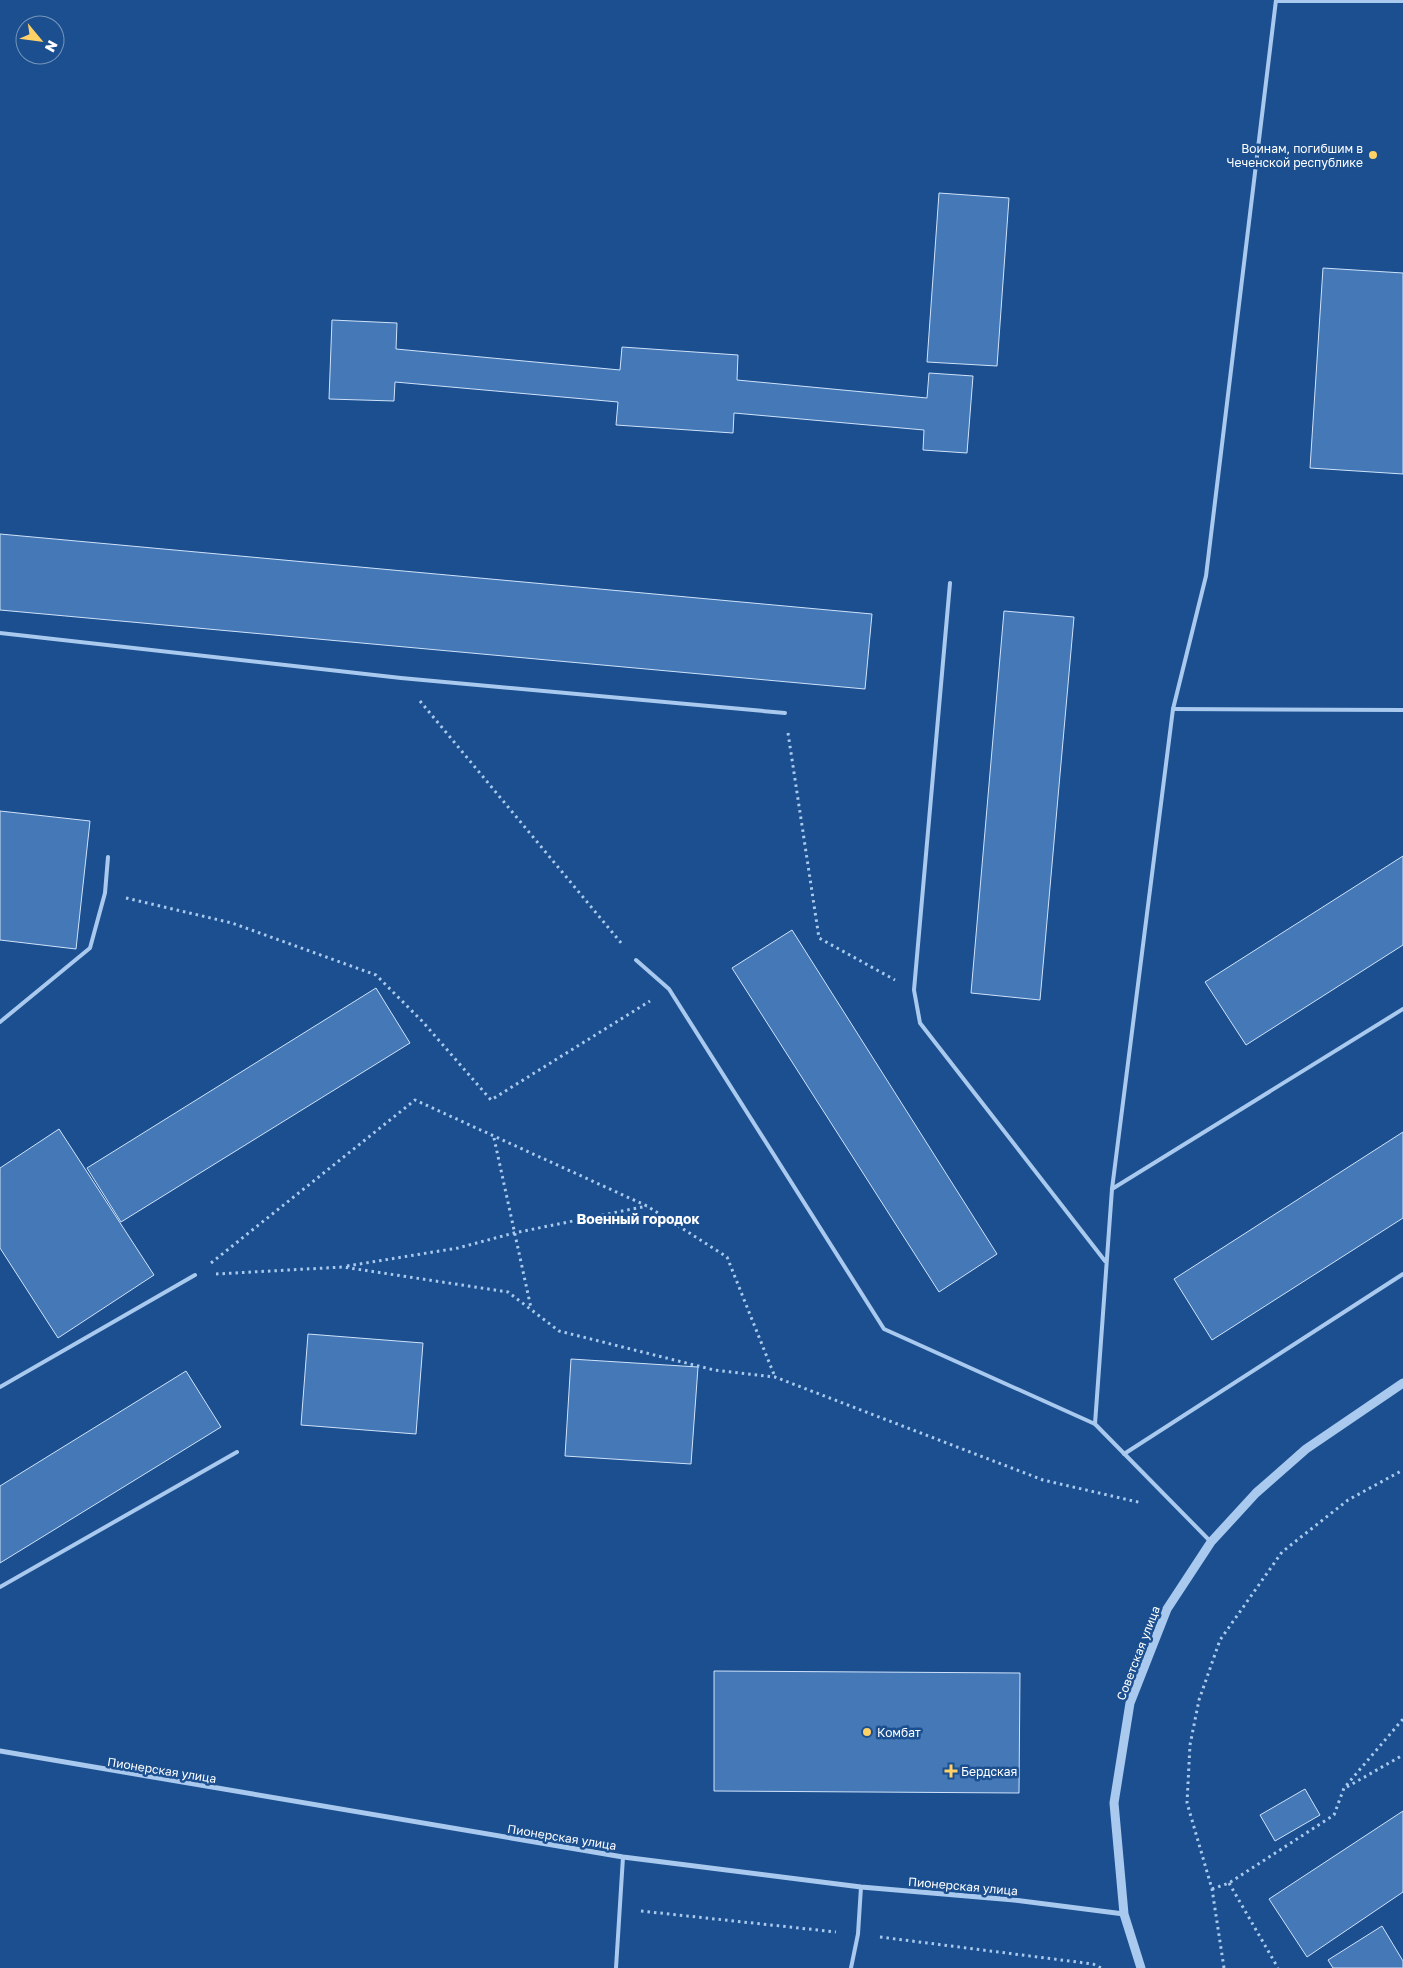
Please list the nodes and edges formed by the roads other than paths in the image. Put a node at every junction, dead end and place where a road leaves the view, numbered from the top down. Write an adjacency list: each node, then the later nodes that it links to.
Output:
1 (1276, 1): 2 (lane); 5 (lane)
2 (1403, 1)
3 (950, 583): 13 (lane)
4 (0, 633): 7 (lane)
5 (1173, 709): 6 (lane); 12 (lane)
6 (1403, 710)
7 (785, 713)
8 (108, 857): 11 (lane)
9 (636, 960): 18 (lane)
10 (1403, 1008): 12 (lane)
11 (0, 1022)
12 (1112, 1188): 13 (lane)
13 (1105, 1261): 18 (lane)
14 (1403, 1274): 20 (lane)
15 (195, 1275): 17 (lane)
16 (1403, 1382): 21 (street, Советская улица)
17 (0, 1388)
18 (1095, 1424): 20 (lane)
19 (237, 1452): 22 (lane)
20 (1124, 1454): 21 (lane)
21 (1211, 1542): 26 (street, Советская улица)
22 (0, 1587)
23 (0, 1752): 24 (street, Пионерская улица)
24 (623, 1857): 25 (street, Пионерская улица); 27 (lane)
25 (861, 1887): 26 (street, Пионерская улица); 28 (lane)
26 (1124, 1914): 29 (street, Советская улица)
27 (616, 1968)
28 (850, 1968)
29 (1141, 1968)

